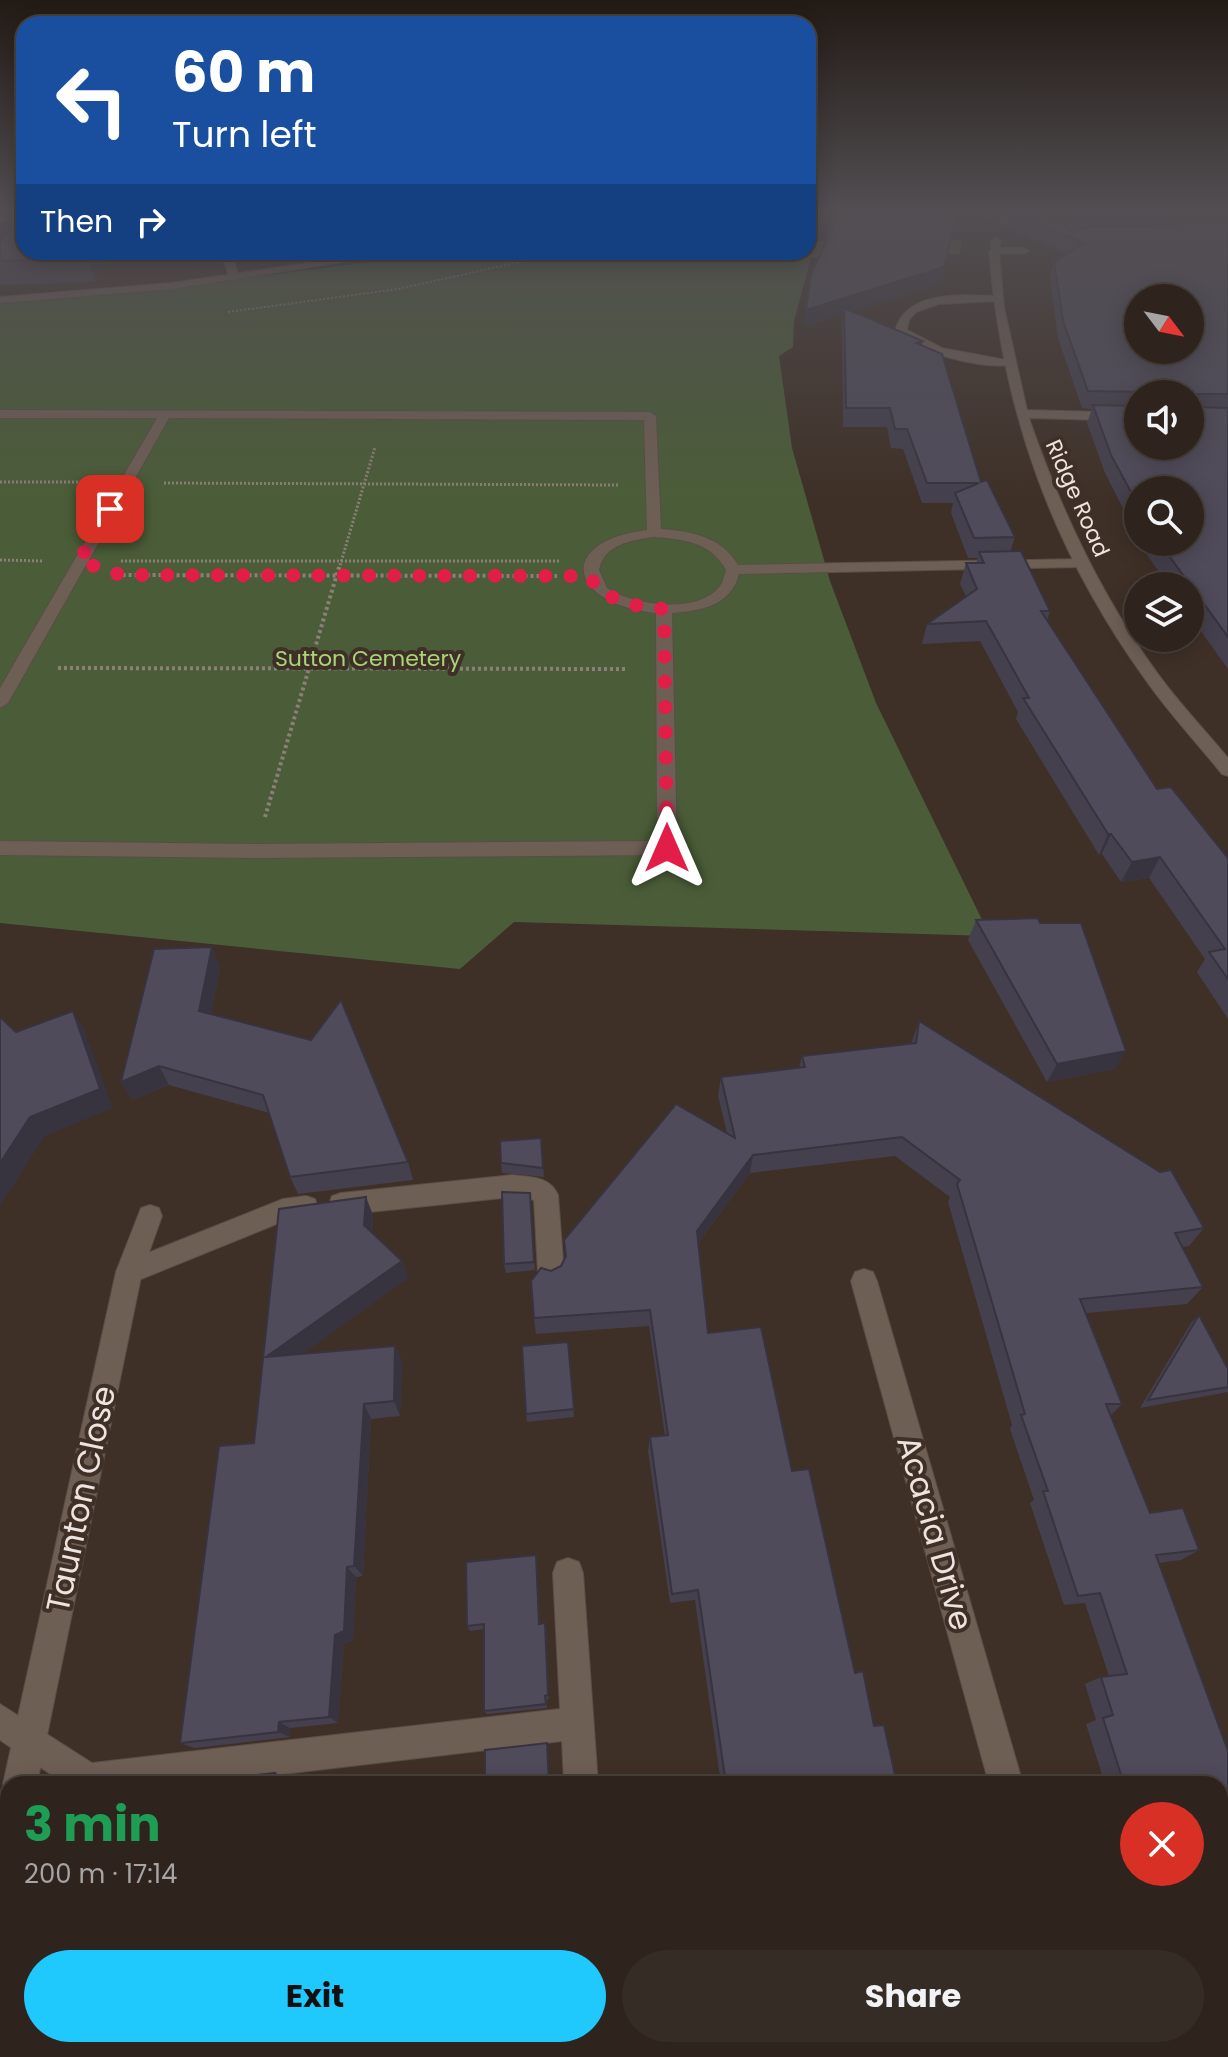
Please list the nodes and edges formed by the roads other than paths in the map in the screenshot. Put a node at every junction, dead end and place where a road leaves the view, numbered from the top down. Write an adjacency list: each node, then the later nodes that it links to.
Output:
1 (917, 308): 3 (street)
2 (998, 308): 3 (street, Ridge Road)
3 (1008, 363): 6 (street, Ridge Road)
4 (0, 414): 5 (street)
5 (165, 414): 8 (street); 12 (street)
6 (1020, 414): 7 (street); 9 (street, Ridge Road)
7 (1124, 417)
8 (654, 533): 10 (street); 11 (street)
9 (1082, 563): 10 (street); 13 (street, Ridge Road)
10 (733, 570): 11 (street)
11 (664, 609): 14 (street)
12 (0, 703)
13 (1228, 770)
14 (0, 848)
15 (150, 1216): 16 (street, Taunton Close)
16 (129, 1272): 17 (street); 22 (street, Taunton Close)
17 (551, 1273)
18 (864, 1281): 27 (street, Acacia Drive)
19 (568, 1573): 21 (street)
20 (0, 1720): 22 (street)
21 (578, 1723): 25 (street); 26 (street)
22 (29, 1740): 23 (street, Taunton Close); 24 (street)
23 (22, 1776)
24 (82, 1776)
25 (122, 1776)
26 (581, 1776)
27 (1004, 1776)

